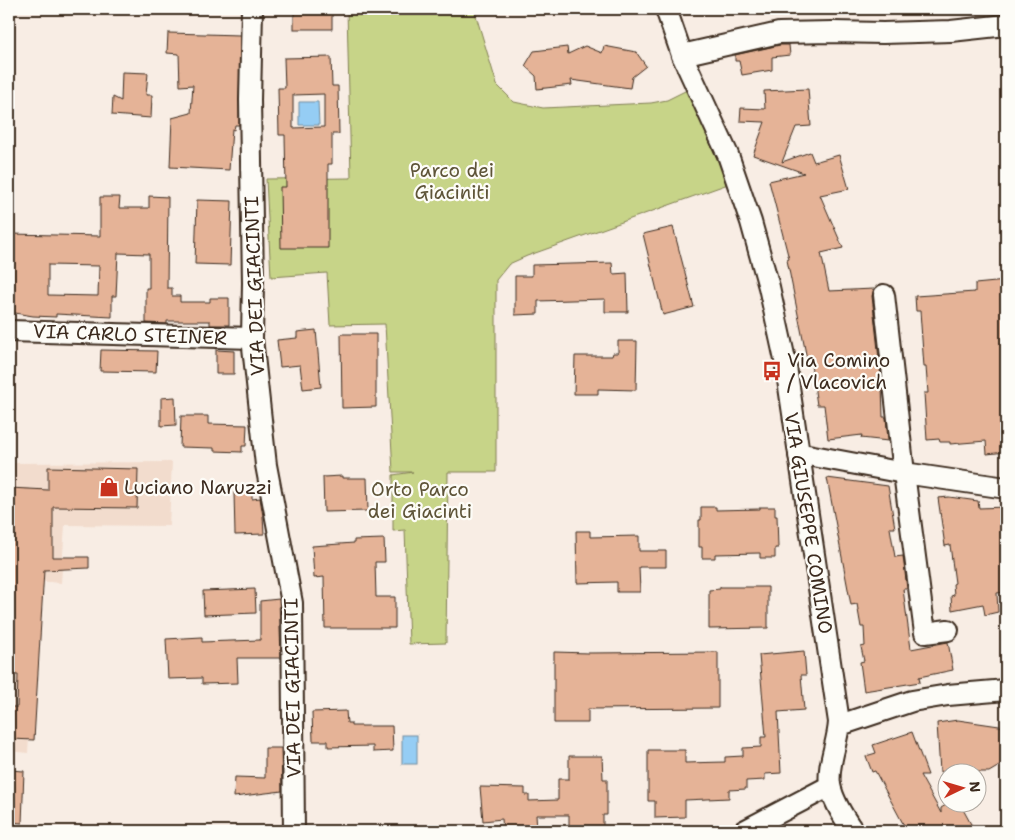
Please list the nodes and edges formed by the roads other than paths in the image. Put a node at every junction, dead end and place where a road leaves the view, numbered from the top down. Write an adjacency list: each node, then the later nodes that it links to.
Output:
1 (252, 9): 7 (street, VIA DEI GIACINTI)
2 (666, 9): 4 (street, VIA GIUSEPPE COMINO)
3 (1006, 25): 4 (street)
4 (682, 55): 8 (street, VIA GIUSEPPE COMINO)
5 (884, 295): 9 (street)
6 (9, 331): 7 (street, VIA CARLO STEINER)
7 (252, 338): 15 (street, VIA DEI GIACINTI)
8 (799, 455): 9 (street); 13 (street, VIA GIUSEPPE COMINO)
9 (904, 473): 10 (street); 11 (street)
10 (1006, 488)
11 (948, 630)
12 (1006, 690): 13 (street)
13 (839, 722): 14 (street, VIA GIUSEPPE COMINO)
14 (830, 786): 16 (street); 17 (street)
15 (294, 831)
16 (744, 831)
17 (853, 831)

